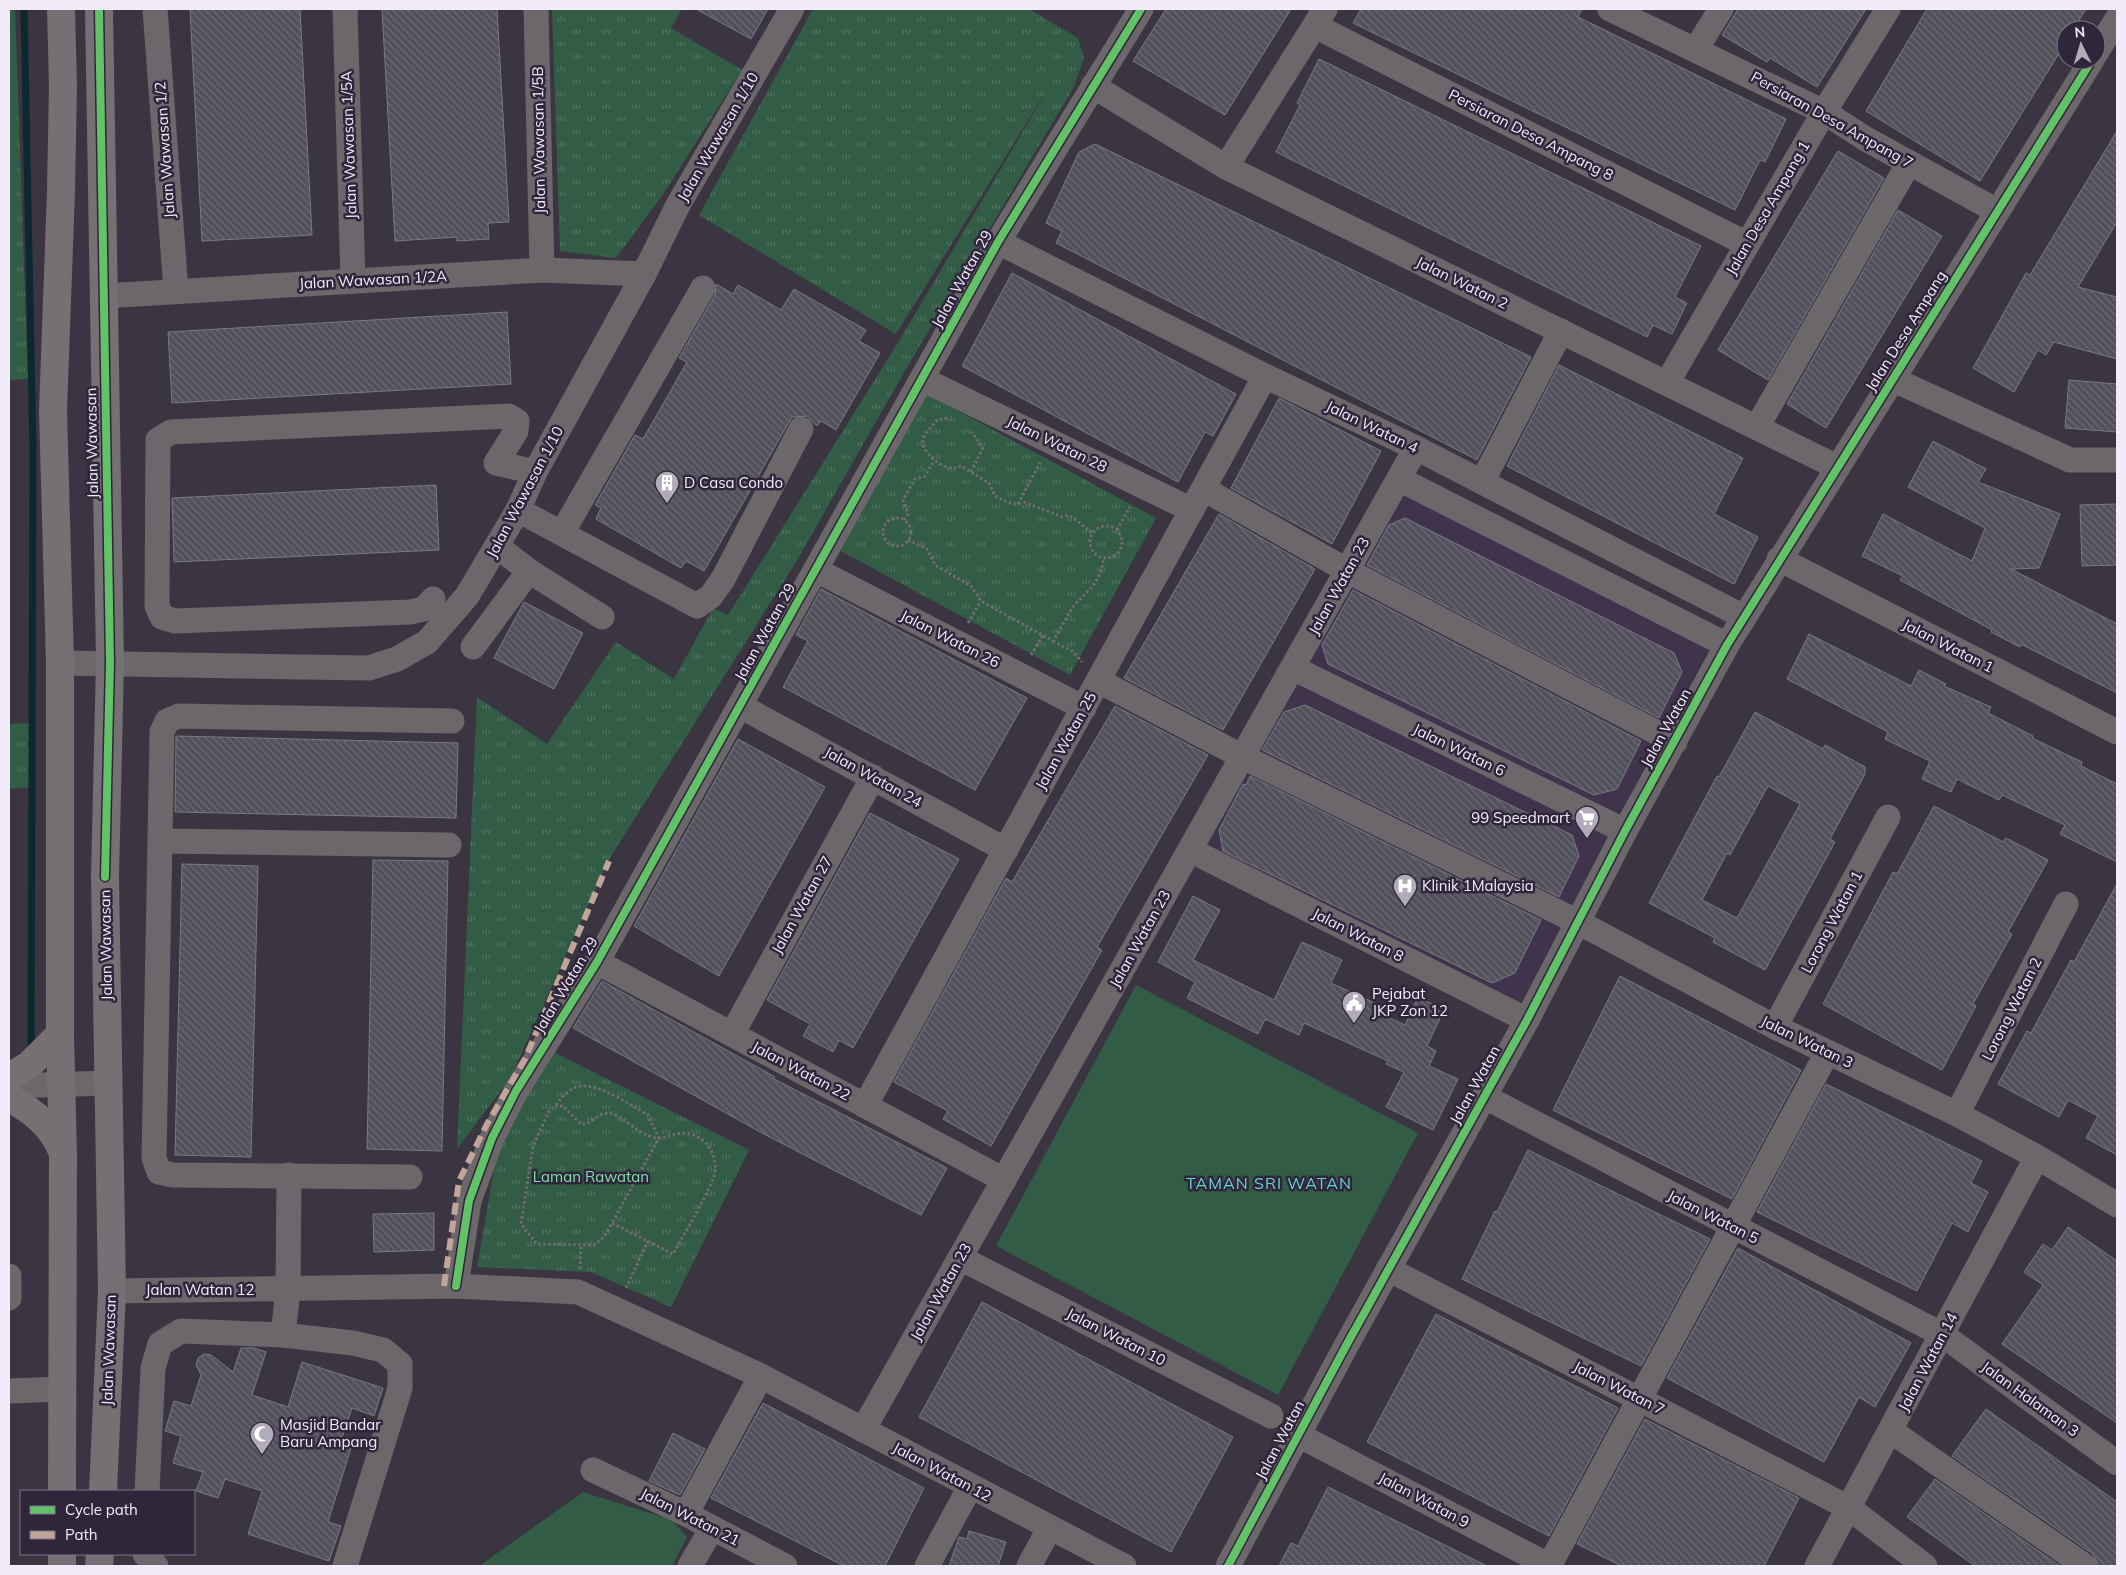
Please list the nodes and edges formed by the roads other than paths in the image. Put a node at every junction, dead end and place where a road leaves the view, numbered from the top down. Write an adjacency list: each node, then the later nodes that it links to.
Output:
1 (61, 9): 55 (main road)
2 (99, 9): 28 (main road, Jalan Wawasan)
3 (155, 9): 27 (street, Jalan Wawasan 1/2)
4 (345, 9): 25 (street, Jalan Wawasan 1/5A)
5 (536, 9): 23 (street, Jalan Wawasan 1/5B)
6 (792, 9): 24 (street, Jalan Wawasan 1/10)
7 (1140, 9): 16 (street, Jalan Watan 29)
8 (1610, 9): 14 (street, Persiaran Desa Ampang 7)
9 (1721, 9): 14 (street)
10 (1888, 9): 17 (street, Jalan Desa Ampang 1)
11 (1320, 17): 19 (street); 22 (street, Persiaran Desa Ampang 8)
12 (2117, 19): 13 (street)
13 (2106, 37)
14 (1696, 49): 17 (street, Persiaran Desa Ampang 7)
15 (2086, 70): 20 (street, Jalan Desa Ampang)
16 (1093, 86): 19 (street, Jalan Watan 2); 21 (street, Jalan Watan 29)
17 (1824, 112): 18 (street, Persiaran Desa Ampang 7); 22 (street, Jalan Desa Ampang 1)
18 (1909, 163): 20 (street, Persiaran Desa Ampang 7); 34 (street)
19 (1226, 167): 29 (street, Jalan Watan 2)
20 (1997, 211): 31 (street, Jalan Desa Ampang)
21 (998, 242): 30 (street, Jalan Watan 4); 32 (street, Jalan Watan 29)
22 (1747, 244): 33 (street, Jalan Desa Ampang 1)
23 (542, 270): 24 (street, Jalan Wawasan 1/2A); 25 (street, Jalan Wawasan 1/2A)
24 (644, 274): 39 (street, Jalan Wawasan 1/10)
25 (353, 282): 27 (street, Jalan Wawasan 1/2A)
26 (703, 288): 44 (street)
27 (176, 291): 28 (street, Jalan Wawasan 1/2A)
28 (103, 296): 56 (main road, Jalan Wawasan)
29 (1561, 332): 33 (street, Jalan Watan 2); 41 (street)
30 (1265, 376): 36 (street, Jalan Watan 4); 42 (street, Jalan Watan 25)
31 (1892, 378): 37 (street); 38 (street, Jalan Desa Ampang)
32 (922, 379): 42 (street, Jalan Watan 28); 48 (street, Jalan Watan 29)
33 (1667, 383): 34 (street, Jalan Watan 2)
34 (1757, 427): 38 (street, Jalan Watan 2)
35 (801, 429): 44 (street)
36 (1416, 448): 40 (street, Jalan Watan 23); 41 (street, Jalan Watan 4)
37 (2117, 460)
38 (1837, 467): 46 (street, Jalan Desa Ampang)
39 (535, 472): 43 (street, Jalan Wawasan 1/10); 50 (street)
40 (1400, 479): 49 (street, Jalan Watan 23); 53 (street)
41 (1482, 482): 52 (street, Jalan Watan 4)
42 (1198, 499): 49 (street, Jalan Watan 28); 58 (street, Jalan Watan 25)
43 (518, 510): 44 (street); 45 (street, Jalan Wawasan 1/10)
44 (562, 533)
45 (497, 546): 47 (street); 56 (street, Jalan Wawasan 1/10)
46 (1779, 559): 52 (street, Jalan Desa Ampang); 62 (street, Jalan Watan 1)
47 (529, 570): 51 (street); 54 (street)
48 (816, 570): 59 (street, Jalan Watan 29); 60 (street, Jalan Watan 26)
49 (1348, 570): 57 (street, Jalan Watan 23); 63 (street, Jalan Watan 28)
50 (433, 599)
51 (602, 617)
52 (1744, 617): 53 (street, Jalan Watan)
53 (1727, 646): 63 (street, Jalan Watan)
54 (473, 647)
55 (60, 663): 56 (street, Jalan Wawasan 1/10); 77 (main road)
56 (110, 663): 81 (main road, Jalan Wawasan)
57 (1293, 668): 64 (street, Jalan Watan 23); 67 (street, Jalan Watan 6)
58 (1099, 681): 60 (street, Jalan Watan 25); 64 (street, Jalan Watan 3)
59 (740, 706): 65 (street, Jalan Watan 24); 74 (street, Jalan Watan 29)
60 (1084, 708): 70 (street, Jalan Watan 25)
61 (452, 721): 68 (street)
62 (2117, 732)
63 (1675, 742): 67 (street, Jalan Watan)
64 (1243, 757): 71 (street, Jalan Watan 23); 73 (street, Jalan Watan 3)
65 (873, 777): 70 (street, Jalan Watan 24); 78 (street, Jalan Watan 27)
66 (1888, 817): 76 (street, Lorong Watan 1)
67 (1625, 831): 73 (street, Jalan Watan)
68 (160, 841): 69 (street); 90 (street)
69 (449, 845)
70 (1006, 850): 86 (street, Jalan Watan 25)
71 (1190, 850): 75 (street, Jalan Watan 8); 92 (street, Jalan Watan 23)
72 (2066, 904): 87 (street, Lorong Watan 2)
73 (1578, 922): 75 (street, Jalan Watan); 76 (street, Jalan Watan 3)
74 (597, 962): 78 (street, Jalan Watan 22); 98 (street, Jalan Watan 29)
75 (1527, 1020): 85 (street, Jalan Watan)
76 (1775, 1027): 79 (street, Jalan Watan 3)
77 (60, 1034): 80 (main road); 82 (main road)
78 (732, 1034): 86 (street, Jalan Watan 22)
79 (1827, 1053): 87 (street, Jalan Watan 3); 94 (street)
80 (9, 1077)
81 (109, 1083): 82 (street); 100 (main road, Jalan Wawasan)
82 (61, 1084): 83 (street); 88 (main road)
83 (9, 1086)
84 (9, 1098): 88 (main road)
85 (1485, 1098): 94 (street, Jalan Watan 5); 96 (street, Jalan Watan)
86 (866, 1106): 92 (street, Jalan Watan 22)
87 (1957, 1114): 89 (street, Jalan Watan 3)
88 (64, 1155): 105 (main road)
89 (2037, 1157): 93 (street, Jalan Watan 3); 102 (street, Jalan Watan 14)
90 (289, 1175): 91 (street); 99 (street)
91 (410, 1177)
92 (1004, 1180): 95 (street, Jalan Watan 23)
93 (2117, 1206)
94 (1732, 1227): 102 (street, Jalan Watan 5); 107 (street)
95 (960, 1258): 108 (street, Jalan Watan 10); 109 (street, Jalan Watan 23)
96 (1388, 1269): 107 (street, Jalan Watan 7); 111 (street, Jalan Watan)
97 (9, 1276): 101 (street)
98 (456, 1286): 99 (street, Jalan Watan 12); 104 (street, Jalan Watan 12)
99 (288, 1290): 100 (street, Jalan Watan 12); 103 (street)
100 (112, 1291): 116 (main road, Jalan Wawasan)
101 (9, 1298)
102 (1943, 1334): 110 (street, Jalan Watan 14); 112 (street, Jalan Halaman 3)
103 (283, 1335): 117 (street); 125 (street)
104 (761, 1376): 109 (street, Jalan Watan 12); 119 (street)
105 (62, 1389): 106 (street); 115 (main road)
106 (9, 1391)
107 (1640, 1399): 118 (street, Jalan Watan 7); 132 (street)
108 (1271, 1416)
109 (863, 1430): 114 (street, Jalan Watan 12)
110 (1890, 1431): 118 (street, Jalan Watan 14); 135 (street)
111 (1298, 1434): 131 (street, Jalan Watan); 132 (street, Jalan Watan 9)
112 (2117, 1463)
113 (594, 1470): 119 (street, Jalan Watan 21)
114 (970, 1487): 121 (street, Jalan Watan 12); 128 (street)
115 (62, 1490)
116 (103, 1490)
117 (147, 1490)
118 (1849, 1508): 123 (street, Jalan Watan 7); 133 (street, Jalan Watan 14)
119 (686, 1514): 120 (street, Jalan Watan 21)
120 (712, 1528): 126 (street); 127 (street, Jalan Watan 21)
121 (1049, 1529): 129 (street); 130 (street, Jalan Watan 12)
122 (145, 1555): 124 (street)
123 (1900, 1559): 134 (street, Jalan Watan 7)
124 (156, 1566)
125 (345, 1566)
126 (690, 1566)
127 (785, 1566)
128 (927, 1566)
129 (1029, 1566)
130 (1124, 1566)
131 (1228, 1566)
132 (1550, 1566)
133 (1817, 1566)
134 (1924, 1566)
135 (2085, 1566)

